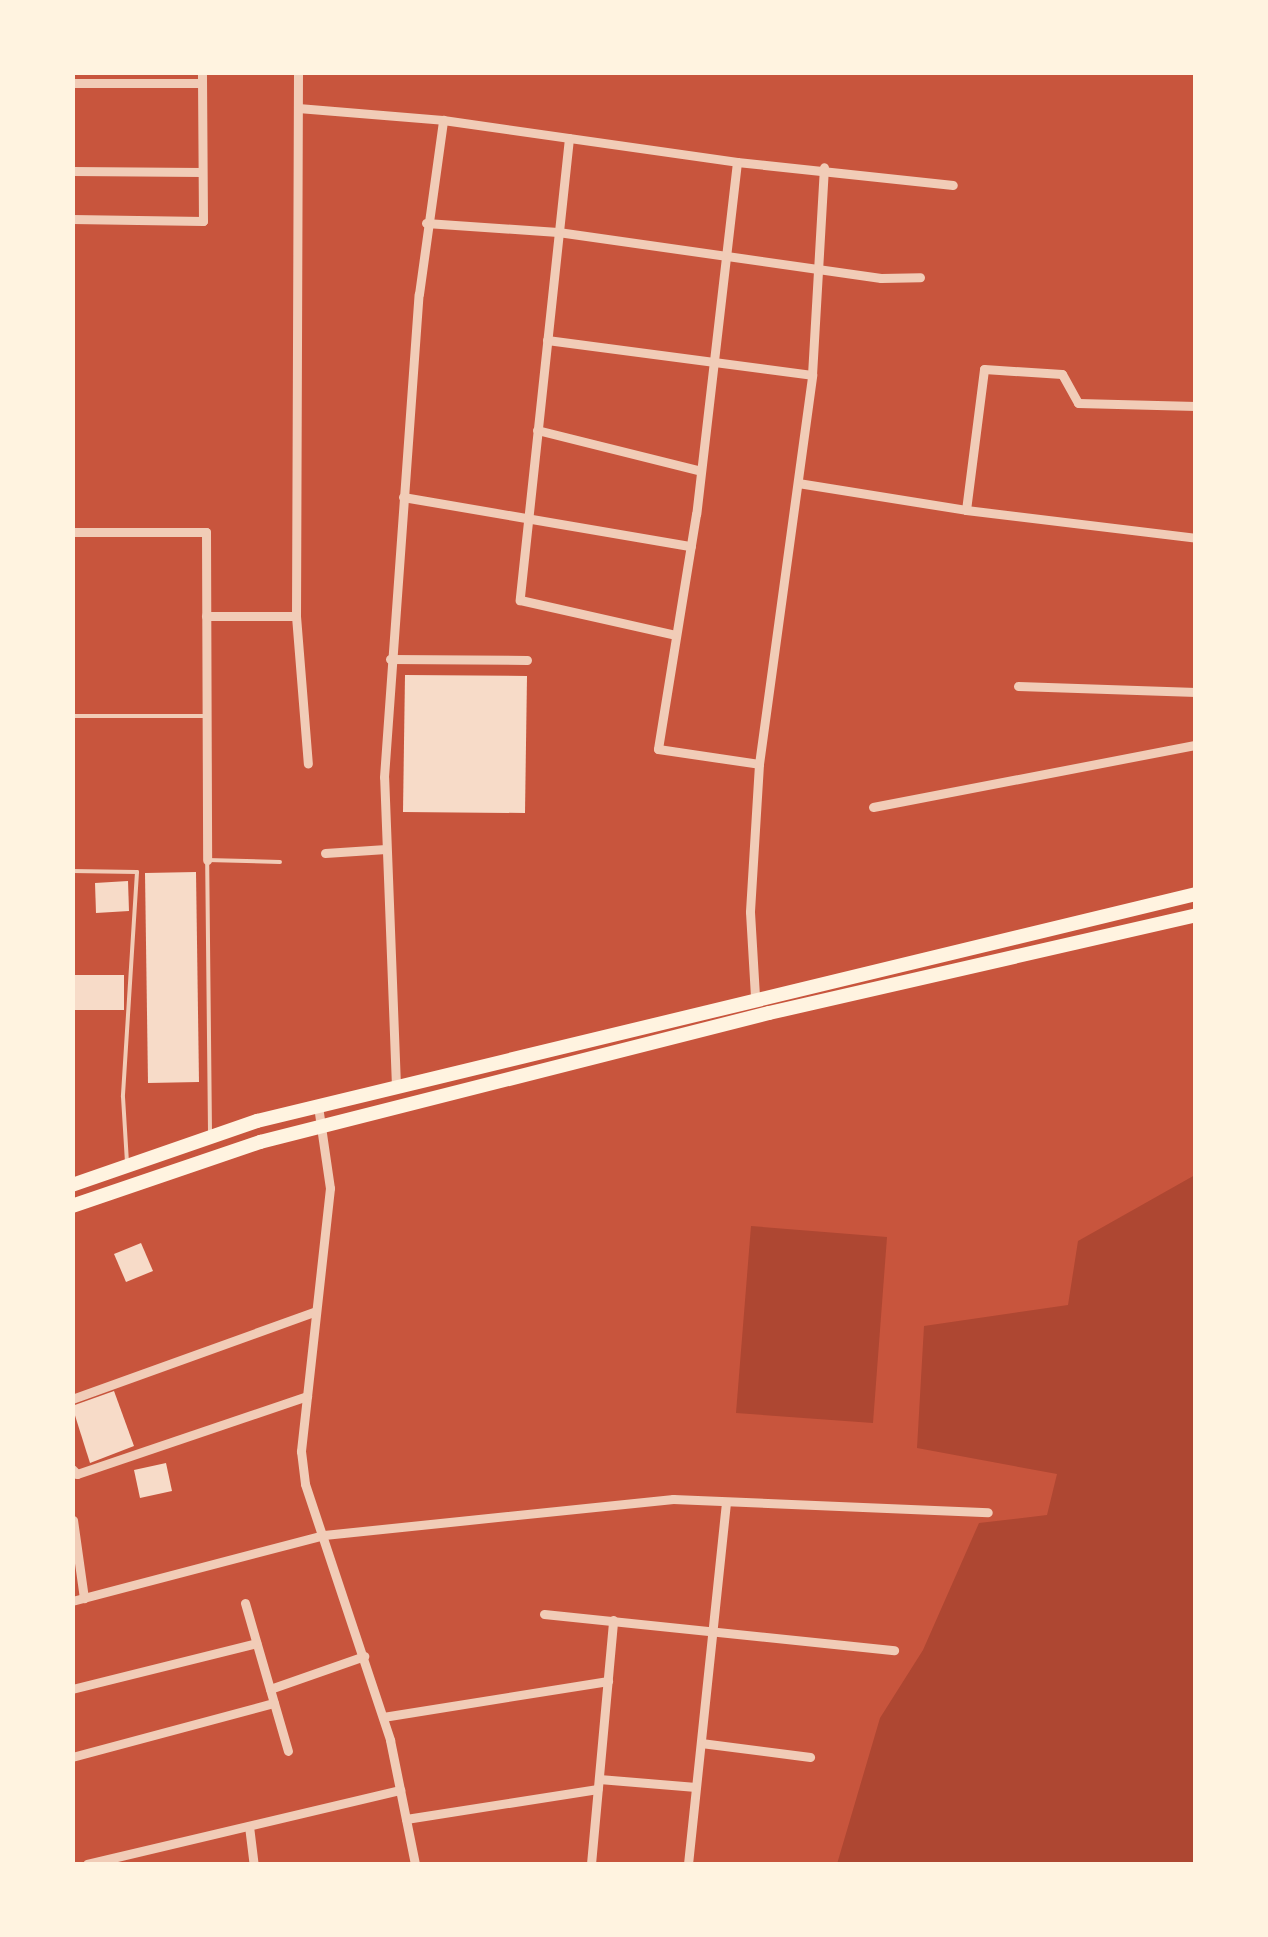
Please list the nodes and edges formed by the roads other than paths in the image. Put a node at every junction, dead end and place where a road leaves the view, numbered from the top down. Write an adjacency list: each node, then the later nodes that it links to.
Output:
1 (298, 72): 4 (street)
2 (202, 78): 3 (street); 10 (street)
3 (72, 82)
4 (298, 108): 5 (street); 32 (street)
5 (443, 120): 6 (street); 13 (street)
6 (569, 138): 7 (street); 14 (street)
7 (737, 162): 8 (street); 15 (street)
8 (824, 167): 11 (street); 16 (street)
9 (72, 171): 10 (street)
10 (202, 172): 12 (street)
11 (953, 185)
12 (72, 219)
13 (426, 223): 14 (street); 25 (street)
14 (558, 232): 15 (street); 18 (street)
15 (726, 255): 16 (street); 19 (street)
16 (816, 267): 17 (street); 20 (street)
17 (920, 278)
18 (547, 340): 19 (street); 22 (street)
19 (713, 363): 20 (street); 23 (street)
20 (812, 376): 24 (street)
21 (1196, 406): 26 (street)
22 (537, 430): 23 (street); 27 (street)
23 (702, 471): 30 (street)
24 (798, 483): 26 (street); 42 (street)
25 (402, 497): 27 (street); 34 (street)
26 (966, 510): 29 (street)
27 (528, 515): 30 (street); 33 (street)
28 (72, 532): 31 (street)
29 (1196, 538)
30 (691, 546): 33 (street)
31 (206, 616): 32 (street); 39 (street)
32 (296, 616): 41 (street)
33 (675, 635): 42 (street)
34 (390, 659): 35 (street); 44 (street)
35 (527, 660)
36 (1018, 686): 37 (street)
37 (1196, 692)
38 (72, 716): 39 (lane)
39 (206, 716): 46 (street)
40 (1196, 745): 43 (street)
41 (308, 764)
42 (759, 764): 51 (street)
43 (873, 807)
44 (386, 849): 45 (street); 54 (street)
45 (325, 853)
46 (207, 860): 47 (lane); 57 (lane)
47 (280, 862)
48 (72, 871): 59 (lane)
49 (1196, 894): 51 (main road)
50 (1196, 915): 53 (main road)
51 (756, 996): 52 (main road)
52 (716, 1006): 53 (main road); 54 (main road)
53 (721, 1025): 56 (main road)
54 (396, 1086): 55 (main road)
55 (318, 1106): 56 (street); 57 (main road)
56 (323, 1126): 58 (main road); 62 (street)
57 (210, 1137): 58 (lane); 59 (main road)
58 (214, 1158): 61 (main road)
59 (128, 1166): 60 (main road)
60 (72, 1185)
61 (72, 1206)
62 (316, 1311): 63 (street); 64 (street)
63 (307, 1396): 65 (street); 69 (street)
64 (72, 1400)
65 (72, 1469)
66 (726, 1502): 67 (street); 69 (street); 75 (street)
67 (988, 1512)
68 (73, 1520): 70 (street)
69 (324, 1535): 70 (street); 78 (street)
70 (84, 1598): 71 (street)
71 (72, 1601)
72 (244, 1603): 76 (street)
73 (544, 1614): 74 (street)
74 (613, 1620): 75 (street); 79 (street)
75 (712, 1629): 77 (street); 84 (street)
76 (256, 1643): 80 (street); 81 (street)
77 (894, 1650)
78 (364, 1656): 81 (street); 83 (street)
79 (608, 1681): 83 (street); 88 (street)
80 (72, 1689)
81 (270, 1689): 82 (street)
82 (274, 1703): 85 (street); 87 (street)
83 (383, 1716): 90 (street)
84 (700, 1743): 86 (street); 89 (street)
85 (288, 1752)
86 (810, 1757)
87 (72, 1758)
88 (598, 1784): 89 (street); 91 (street); 98 (street)
89 (696, 1787): 99 (street)
90 (400, 1790): 91 (street); 92 (street)
91 (406, 1819): 97 (street)
92 (249, 1826): 93 (street); 96 (street)
93 (136, 1853): 94 (street); 95 (street)
94 (87, 1864)
95 (138, 1864)
96 (254, 1864)
97 (416, 1864)
98 (591, 1864)
99 (688, 1864)

